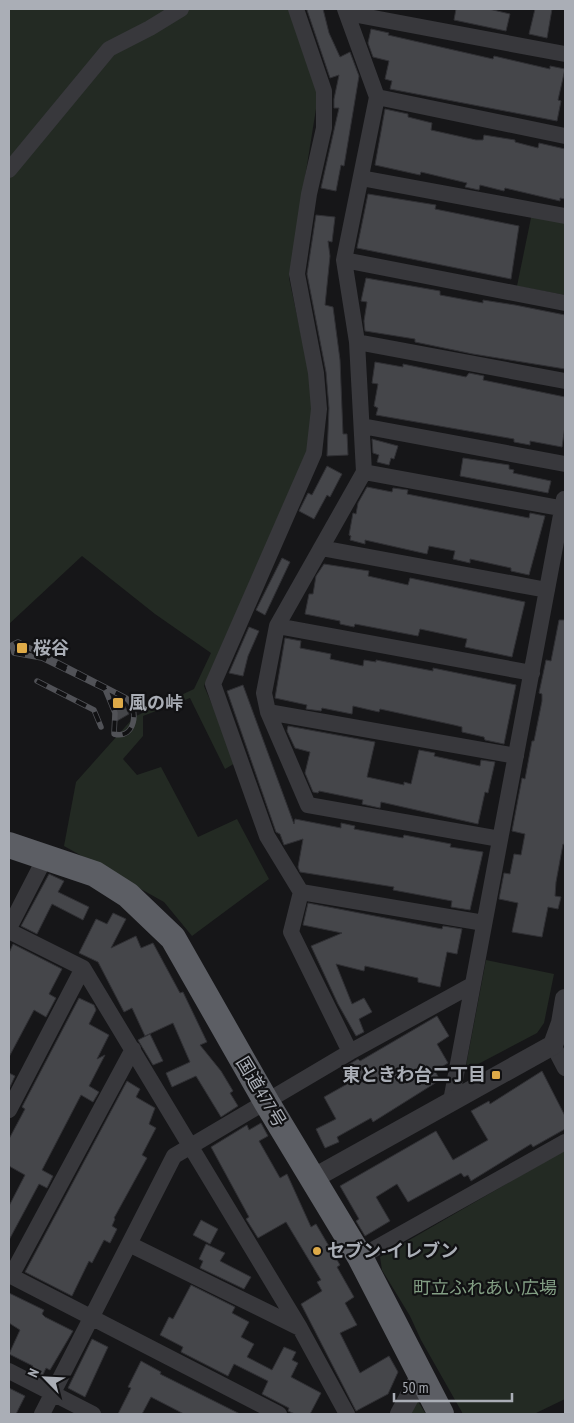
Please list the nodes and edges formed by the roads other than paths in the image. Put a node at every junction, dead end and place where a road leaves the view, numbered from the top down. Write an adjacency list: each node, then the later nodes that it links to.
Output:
1 (181, 9): 7 (street)
2 (296, 9): 27 (street)
3 (346, 11): 4 (street); 5 (street)
4 (565, 54)
5 (377, 97): 6 (street); 8 (street)
6 (565, 136)
7 (9, 170)
8 (361, 178): 9 (street); 10 (street)
9 (565, 216)
10 (344, 260): 11 (street); 12 (street)
11 (565, 303)
12 (357, 342): 13 (street); 14 (street)
13 (565, 381)
14 (362, 426): 15 (street); 16 (street)
15 (565, 464)
16 (364, 472): 17 (street); 18 (street)
17 (564, 506): 19 (street)
18 (321, 548): 19 (street); 20 (street)
19 (547, 590): 21 (street)
20 (277, 626): 21 (street); 22 (street)
21 (532, 673): 23 (street)
22 (268, 712): 23 (street); 24 (street)
23 (516, 756): 24 (street)
24 (500, 839): 28 (street)
25 (9, 845): 26 (highway, 国道477号)
26 (46, 856): 29 (street); 39 (highway, 国道477号)
27 (301, 892): 28 (street); 36 (street)
28 (484, 923): 31 (street)
29 (9, 930): 30 (street)
30 (83, 968): 35 (street); 40 (street)
31 (472, 986): 36 (street); 38 (street)
32 (565, 999): 33 (street)
33 (563, 1023): 34 (street)
34 (553, 1045): 37 (street); 38 (street)
35 (133, 1049): 42 (street); 46 (street)
36 (350, 1052): 39 (street)
37 (565, 1068)
38 (451, 1101): 43 (street)
39 (267, 1103): 42 (street); 43 (highway, 国道477号)
40 (9, 1110)
41 (565, 1142): 45 (street)
42 (190, 1146): 44 (street); 48 (street)
43 (314, 1178): 45 (highway, 国道477号)
44 (129, 1244): 47 (street); 48 (street)
45 (360, 1257): 50 (highway, 国道477号)
46 (10, 1276): 47 (street)
47 (91, 1318): 51 (street); 54 (street)
48 (300, 1328): 55 (street)
49 (9, 1371): 51 (street)
50 (422, 1372): 56 (street); 57 (highway, 国道477号)
51 (52, 1394): 52 (street); 53 (street)
52 (42, 1414)
53 (93, 1414)
54 (279, 1414)
55 (347, 1414)
56 (400, 1414)
57 (442, 1414)

